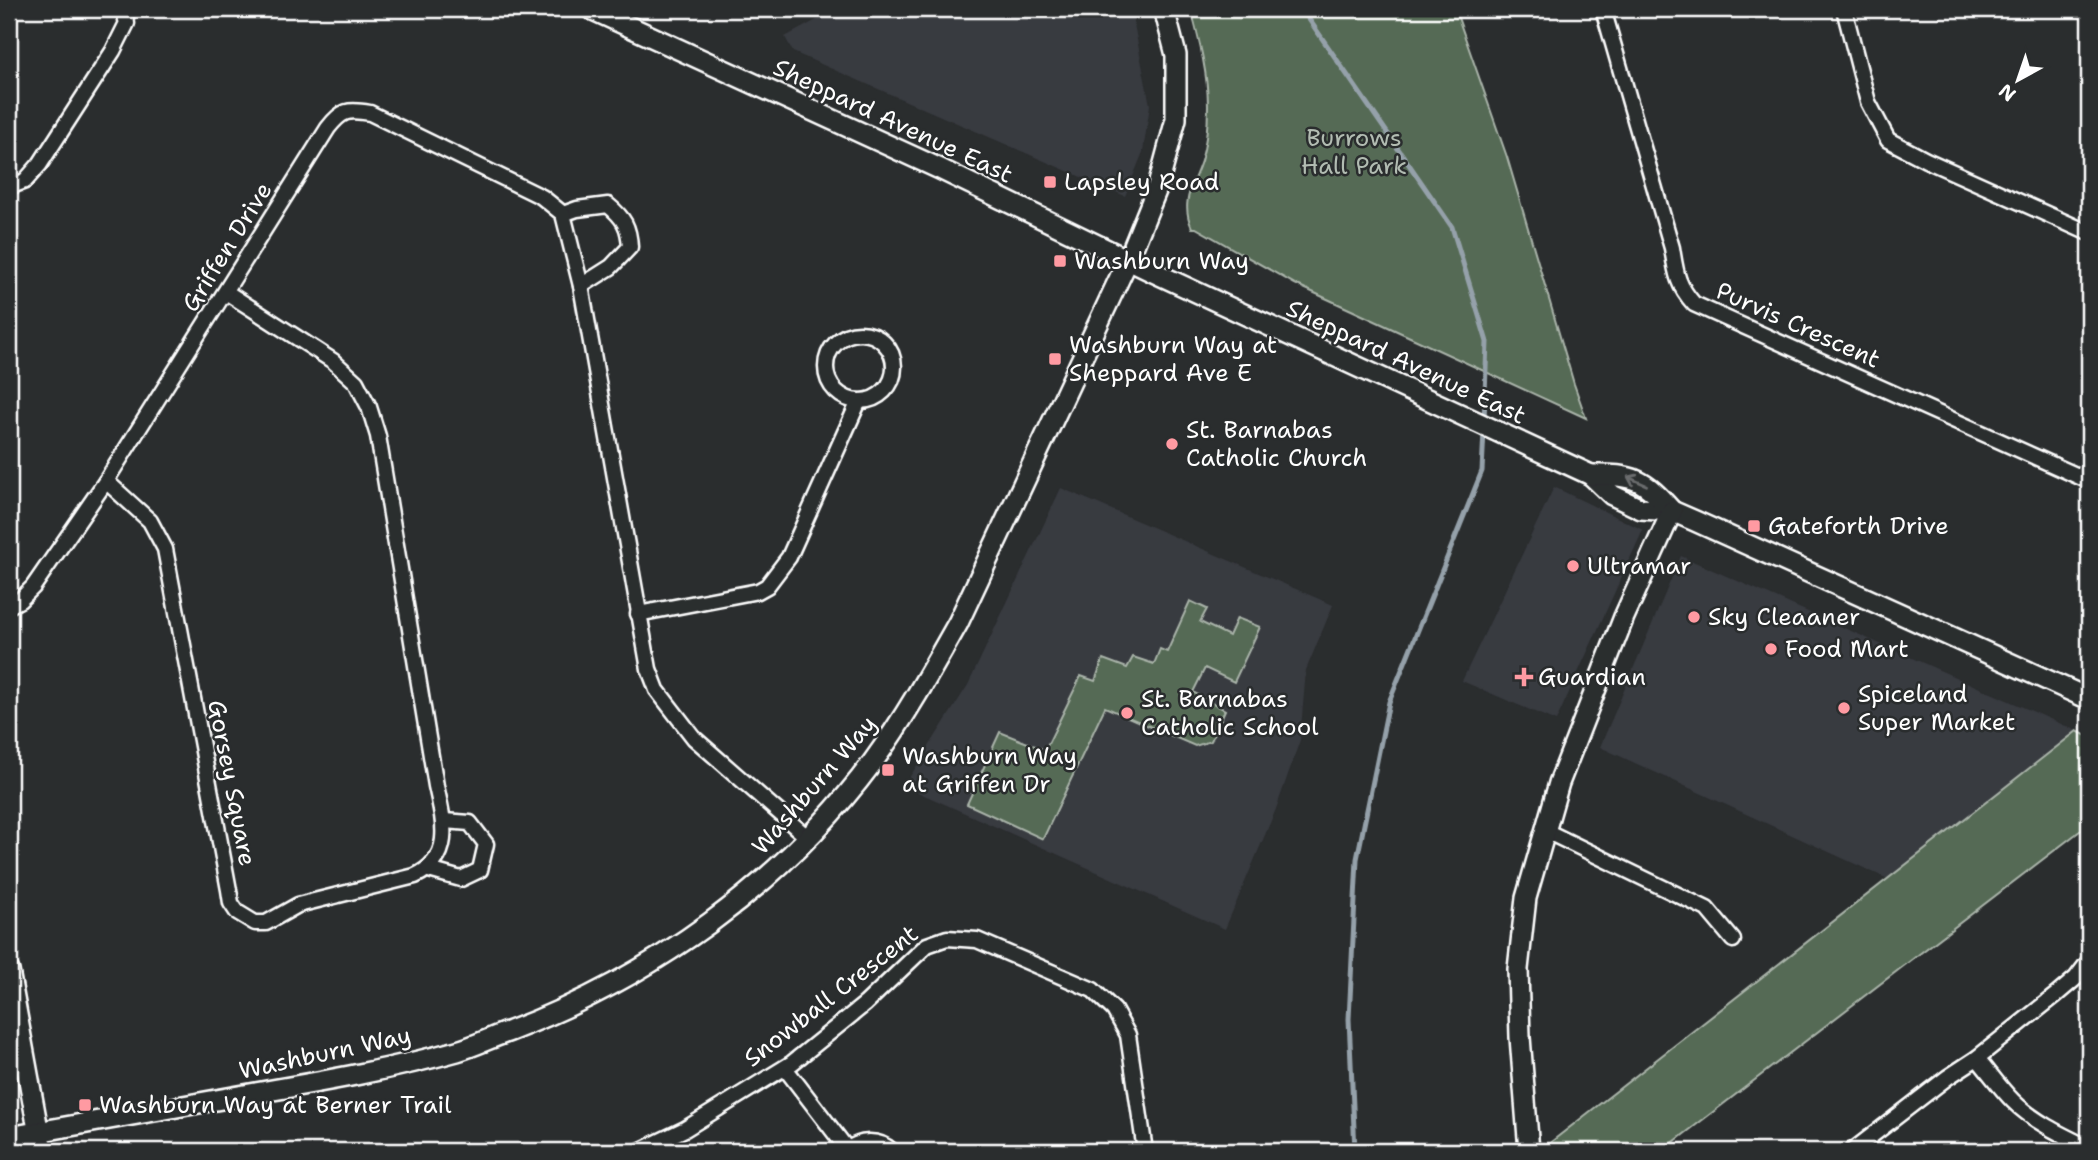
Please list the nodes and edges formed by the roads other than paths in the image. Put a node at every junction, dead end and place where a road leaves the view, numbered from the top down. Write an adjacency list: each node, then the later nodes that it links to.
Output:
1 (123, 9): 6 (street)
2 (591, 9): 9 (street, Sheppard Avenue East)
3 (1164, 9): 9 (street)
4 (1603, 9): 14 (street, Purvis Crescent)
5 (1844, 9): 8 (street)
6 (9, 187)
7 (563, 214): 10 (street); 10 (street); 11 (street, Griffen Drive)
8 (2089, 233)
9 (1128, 260): 15 (street, Sheppard Avenue East); 21 (street, Washburn Way)
10 (580, 286): 17 (street)
11 (226, 292): 13 (street, Griffen Drive); 19 (street)
12 (859, 401): 12 (street); 17 (street)
13 (106, 481): 16 (street, Griffen Drive); 22 (street, Gorsey Square)
14 (2089, 481)
15 (1672, 511): 18 (street, Sheppard Avenue East); 20 (street)
16 (9, 606)
17 (638, 614): 21 (street)
18 (2089, 699)
19 (444, 821): 22 (street); 22 (street)
20 (1546, 831): 23 (street); 35 (street)
21 (807, 837): 29 (street, Washburn Way)
22 (429, 870)
23 (1733, 940)
24 (2089, 961): 26 (street)
25 (9, 971): 29 (street)
26 (1977, 1058): 30 (street); 36 (street)
27 (785, 1068): 31 (street); 32 (street, Snowball Crescent); 34 (street, Snowball Crescent)
28 (9, 1137): 29 (street, Washburn Way)
29 (40, 1142)
30 (2089, 1148)
31 (846, 1150): 33 (street)
32 (639, 1151)
33 (892, 1151)
34 (1145, 1151)
35 (1529, 1151)
36 (1852, 1151)

